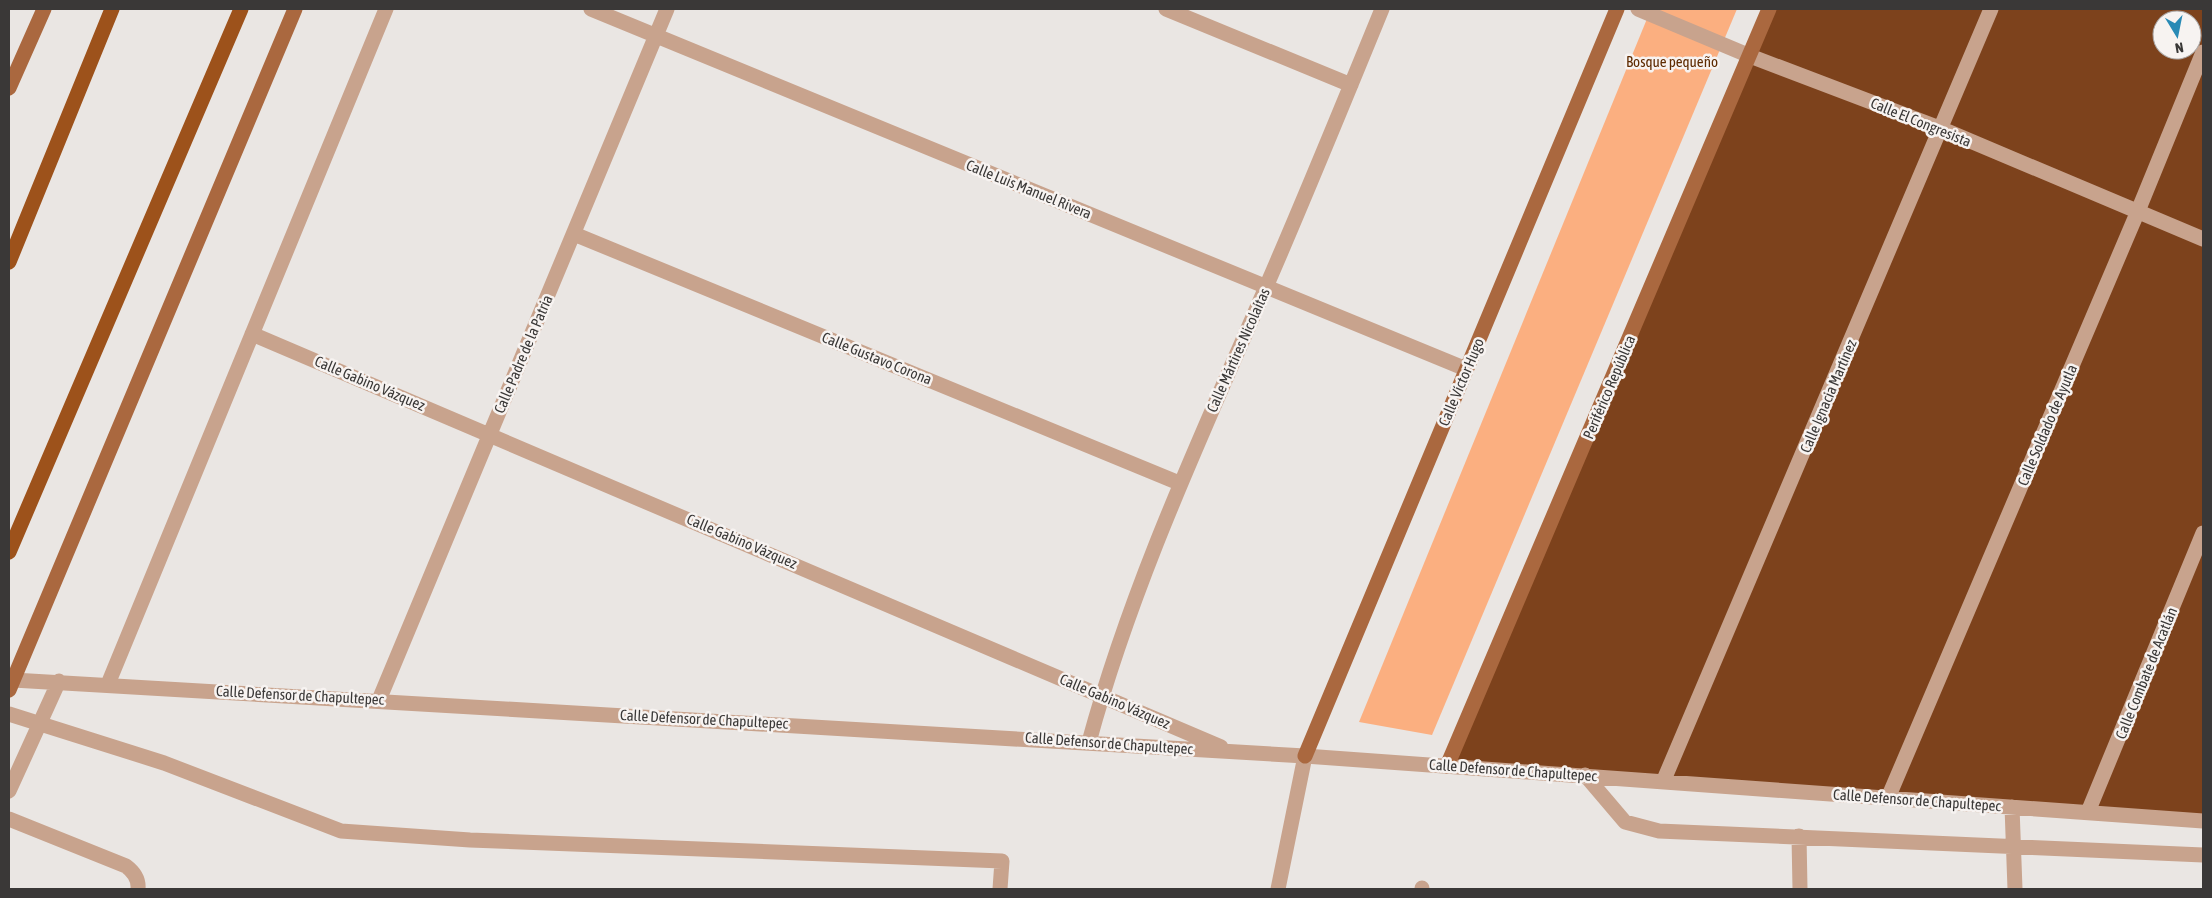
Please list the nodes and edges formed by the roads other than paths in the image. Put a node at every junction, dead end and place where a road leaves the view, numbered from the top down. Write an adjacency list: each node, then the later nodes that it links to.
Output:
1 (44, 9): 18 (main road)
2 (112, 9): 23 (highway)
3 (241, 9): 30 (highway)
4 (295, 9): 33 (main road)
5 (386, 9): 25 (street)
6 (591, 9): 14 (street, Calle Luis Manuel Rivera)
7 (667, 9): 14 (street, Calle Padre de la Patria)
8 (1166, 9): 17 (street)
9 (1382, 9): 17 (street, Calle Mártires Nicolaítas)
10 (1617, 9): 26 (main road, Calle Víctor Hugo)
11 (1638, 9): 16 (street, Calle El Congresista)
12 (1769, 9): 16 (main road, Periférico República)
13 (1991, 9): 19 (street, Calle Ignacia Martínez)
14 (656, 36): 21 (street, Calle Padre de la Patria); 24 (street, Calle Luis Manuel Rivera)
15 (2203, 52): 20 (street, Calle Soldado de Ayutla)
16 (1750, 56): 19 (street, Calle El Congresista); 41 (main road, Periférico República)
17 (1351, 86): 24 (street, Calle Mártires Nicolaítas)
18 (9, 88)
19 (1942, 129): 20 (street, Calle El Congresista); 43 (street, Calle Ignacia Martínez)
20 (2138, 211): 22 (street, Calle El Congresista); 45 (street, Calle Soldado de Ayutla)
21 (574, 234): 27 (street, Calle Padre de la Patria); 28 (street, Calle Gustavo Corona)
22 (2203, 239)
23 (9, 262)
24 (1266, 286): 26 (street, Calle Luis Manuel Rivera); 28 (street, Calle Mártires Nicolaítas)
25 (252, 334): 27 (street, Calle Gabino Vázquez); 32 (street)
26 (1466, 369): 40 (main road, Calle Víctor Hugo)
27 (490, 434): 34 (street, Calle Gabino Vázquez); 35 (street, Calle Padre de la Patria)
28 (1179, 483): 34 (street, Calle Mártires Nicolaítas)
29 (2203, 533): 47 (street, Calle Combate de Acatlán)
30 (9, 552)
31 (59, 682): 32 (street, Calle Defensor de Chapultepec); 33 (street, Calle Defensor de Chapultepec); 37 (street)
32 (108, 684): 35 (street, Calle Defensor de Chapultepec)
33 (11, 685)
34 (1102, 695): 38 (street, Calle Mártires Nicolaítas); 39 (street, Calle Gabino Vázquez)
35 (379, 700): 38 (street, Calle Defensor de Chapultepec)
36 (9, 714): 37 (street)
37 (38, 723): 44 (street); 54 (street)
38 (1089, 742): 39 (street, Calle Defensor de Chapultepec)
39 (1232, 751): 40 (street, Calle Defensor de Chapultepec)
40 (1305, 756): 41 (street, Calle Defensor de Chapultepec); 55 (street)
41 (1447, 766): 42 (street, Calle Defensor de Chapultepec)
42 (1585, 775): 43 (street, Calle Defensor de Chapultepec); 50 (street)
43 (1663, 782): 45 (street, Calle Defensor de Chapultepec)
44 (9, 790)
45 (1888, 798): 46 (street, Calle Defensor de Chapultepec)
46 (2012, 807): 47 (street, Calle Defensor de Chapultepec); 51 (street)
47 (2088, 812): 49 (street, Calle Defensor de Chapultepec)
48 (9, 819): 53 (street)
49 (2203, 821)
50 (1799, 836): 51 (street); 56 (street)
51 (2013, 845): 52 (street); 57 (street)
52 (2203, 855)
53 (138, 889)
54 (1000, 889)
55 (1278, 889)
56 (1800, 889)
57 (2015, 889)

